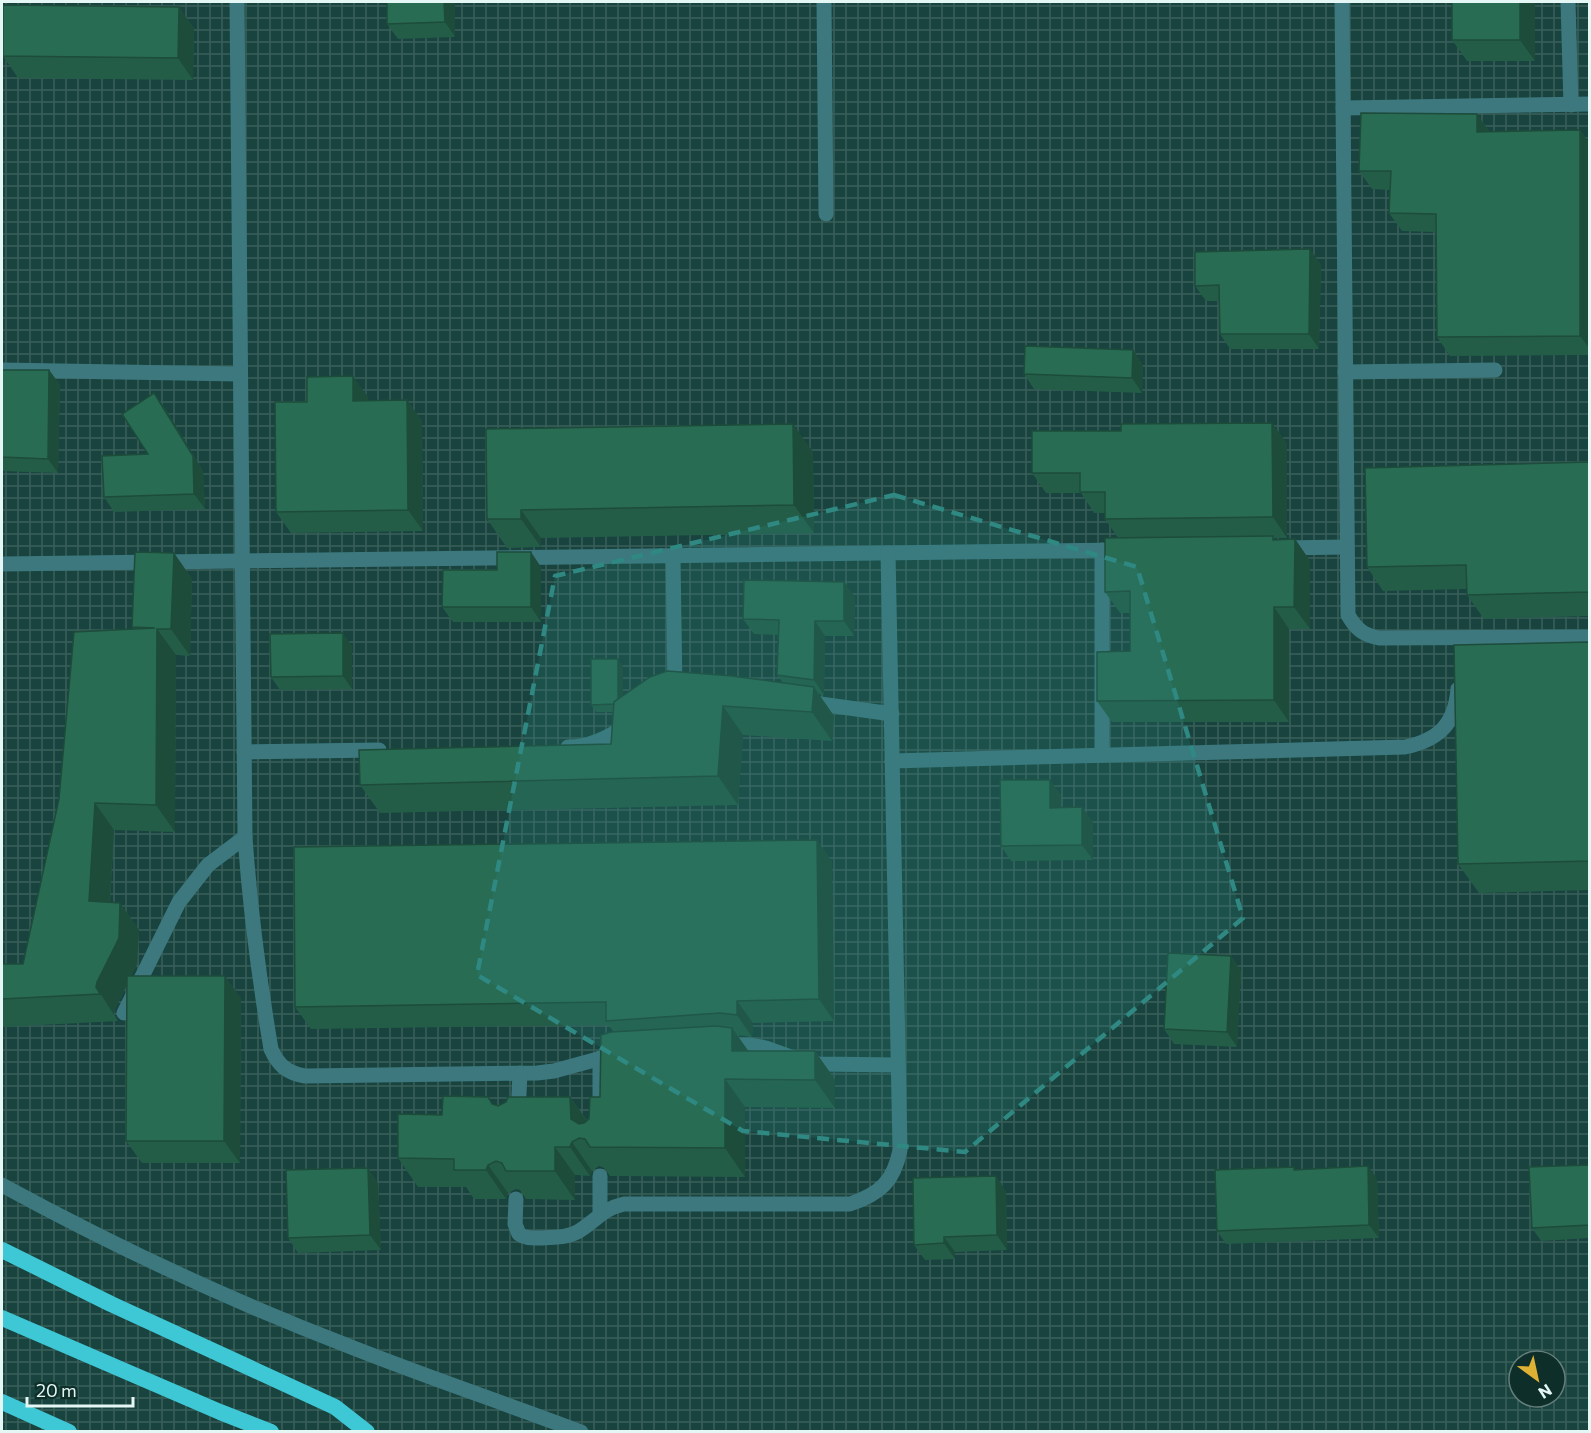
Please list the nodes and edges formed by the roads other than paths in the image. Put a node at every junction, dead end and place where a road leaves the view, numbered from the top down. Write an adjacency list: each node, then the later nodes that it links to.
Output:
1 (237, 2): 12 (street)
2 (824, 2): 8 (street)
3 (1342, 2): 7 (street)
4 (1568, 2): 6 (street)
5 (1590, 104): 6 (street)
6 (1571, 105): 7 (street)
7 (1343, 108): 11 (street)
8 (826, 214)
9 (2, 370): 12 (street)
10 (1495, 370): 11 (street)
11 (1345, 372): 13 (street)
12 (239, 374): 19 (street)
13 (1347, 547): 14 (street); 21 (street)
14 (1266, 548)
15 (1137, 549): 16 (street)
16 (1102, 550): 17 (street); 30 (street)
17 (888, 553): 18 (street); 25 (street)
18 (673, 556): 19 (street); 23 (street)
19 (242, 561): 20 (street); 29 (street)
20 (2, 564)
21 (1590, 637)
22 (1456, 669): 30 (street)
23 (693, 688)
24 (791, 700): 25 (street)
25 (892, 714): 31 (street)
26 (639, 716): 27 (street)
27 (551, 747)
28 (398, 750): 29 (street)
29 (244, 752): 32 (street)
30 (1102, 755): 31 (street)
31 (892, 761): 37 (street)
32 (245, 837): 33 (street); 38 (street)
33 (124, 1013)
34 (715, 1046): 37 (street)
35 (639, 1050): 36 (street)
36 (600, 1058): 38 (street); 40 (street)
37 (898, 1065): 44 (street)
38 (520, 1073): 39 (street)
39 (518, 1125)
40 (600, 1132)
41 (600, 1176): 44 (street)
42 (2, 1185): 51 (street)
43 (516, 1199): 44 (street)
44 (600, 1213)
45 (2, 1250): 50 (highway)
46 (2, 1318): 49 (highway)
47 (2, 1402): 48 (highway)
48 (69, 1431)
49 (271, 1431)
50 (368, 1431)
51 (581, 1431)

